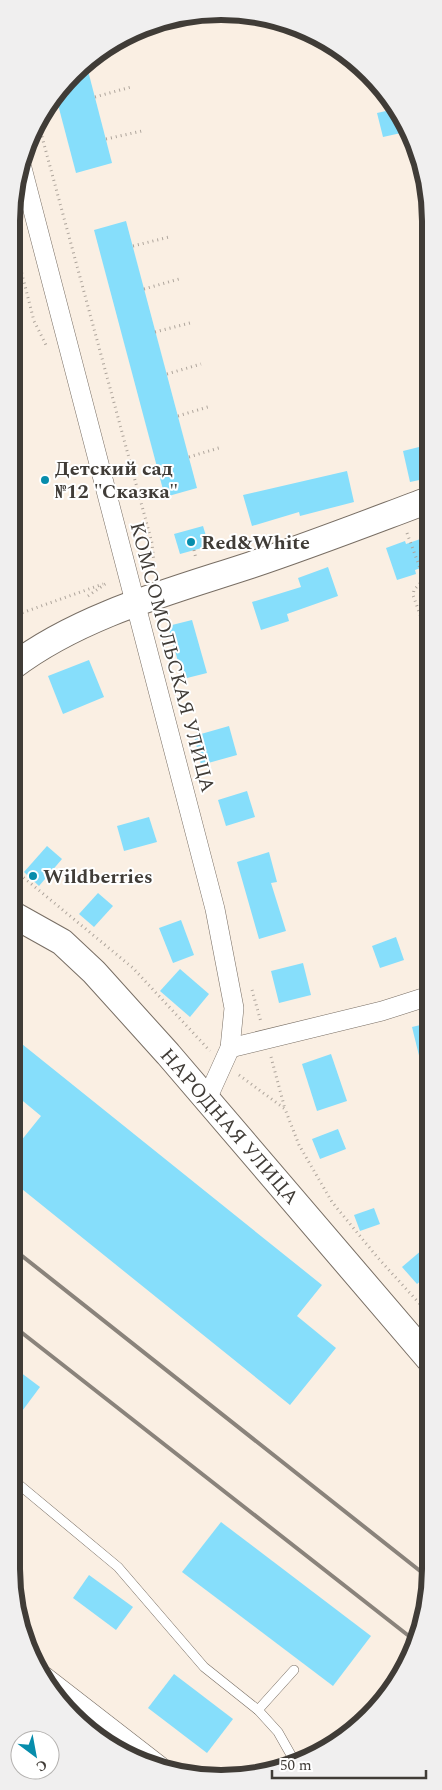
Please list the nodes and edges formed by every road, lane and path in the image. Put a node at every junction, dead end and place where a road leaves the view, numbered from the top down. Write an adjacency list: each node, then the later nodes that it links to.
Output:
1 (131, 87): 2 (path)
2 (95, 97)
3 (142, 131): 4 (path)
4 (106, 139)
5 (25, 179): 25 (street, КОМСОМОЛЬСКАЯ УЛИЦА)
6 (169, 237): 7 (path)
7 (133, 246)
8 (179, 279): 9 (path)
9 (144, 289)
10 (190, 323): 11 (path)
11 (155, 332)
12 (201, 364): 13 (path)
13 (166, 374)
14 (212, 406): 15 (path)
15 (178, 416)
16 (222, 447): 17 (path)
17 (189, 457)
18 (422, 503): 19 (street)
19 (399, 511): 22 (path); 25 (street)
20 (194, 550): 21 (path)
21 (196, 559)
22 (422, 574)
23 (422, 581): 27 (path)
24 (108, 582): 26 (path)
25 (136, 604): 28 (street); 31 (street, КОМСОМОЛЬСКАЯ УЛИЦА)
26 (20, 613)
27 (422, 619)
28 (20, 660)
29 (20, 918): 32 (street, НАРОДНАЯ УЛИЦА)
30 (422, 998): 31 (street)
31 (230, 1048): 32 (street, КОМСОМОЛЬСКАЯ УЛИЦА)
32 (207, 1099): 33 (street, НАРОДНАЯ УЛИЦА)
33 (422, 1351)
34 (20, 1485): 37 (lane)
35 (294, 1670): 37 (lane)
36 (60, 1688): 38 (street)
37 (258, 1710): 39 (lane)
38 (147, 1756)
39 (293, 1757)

